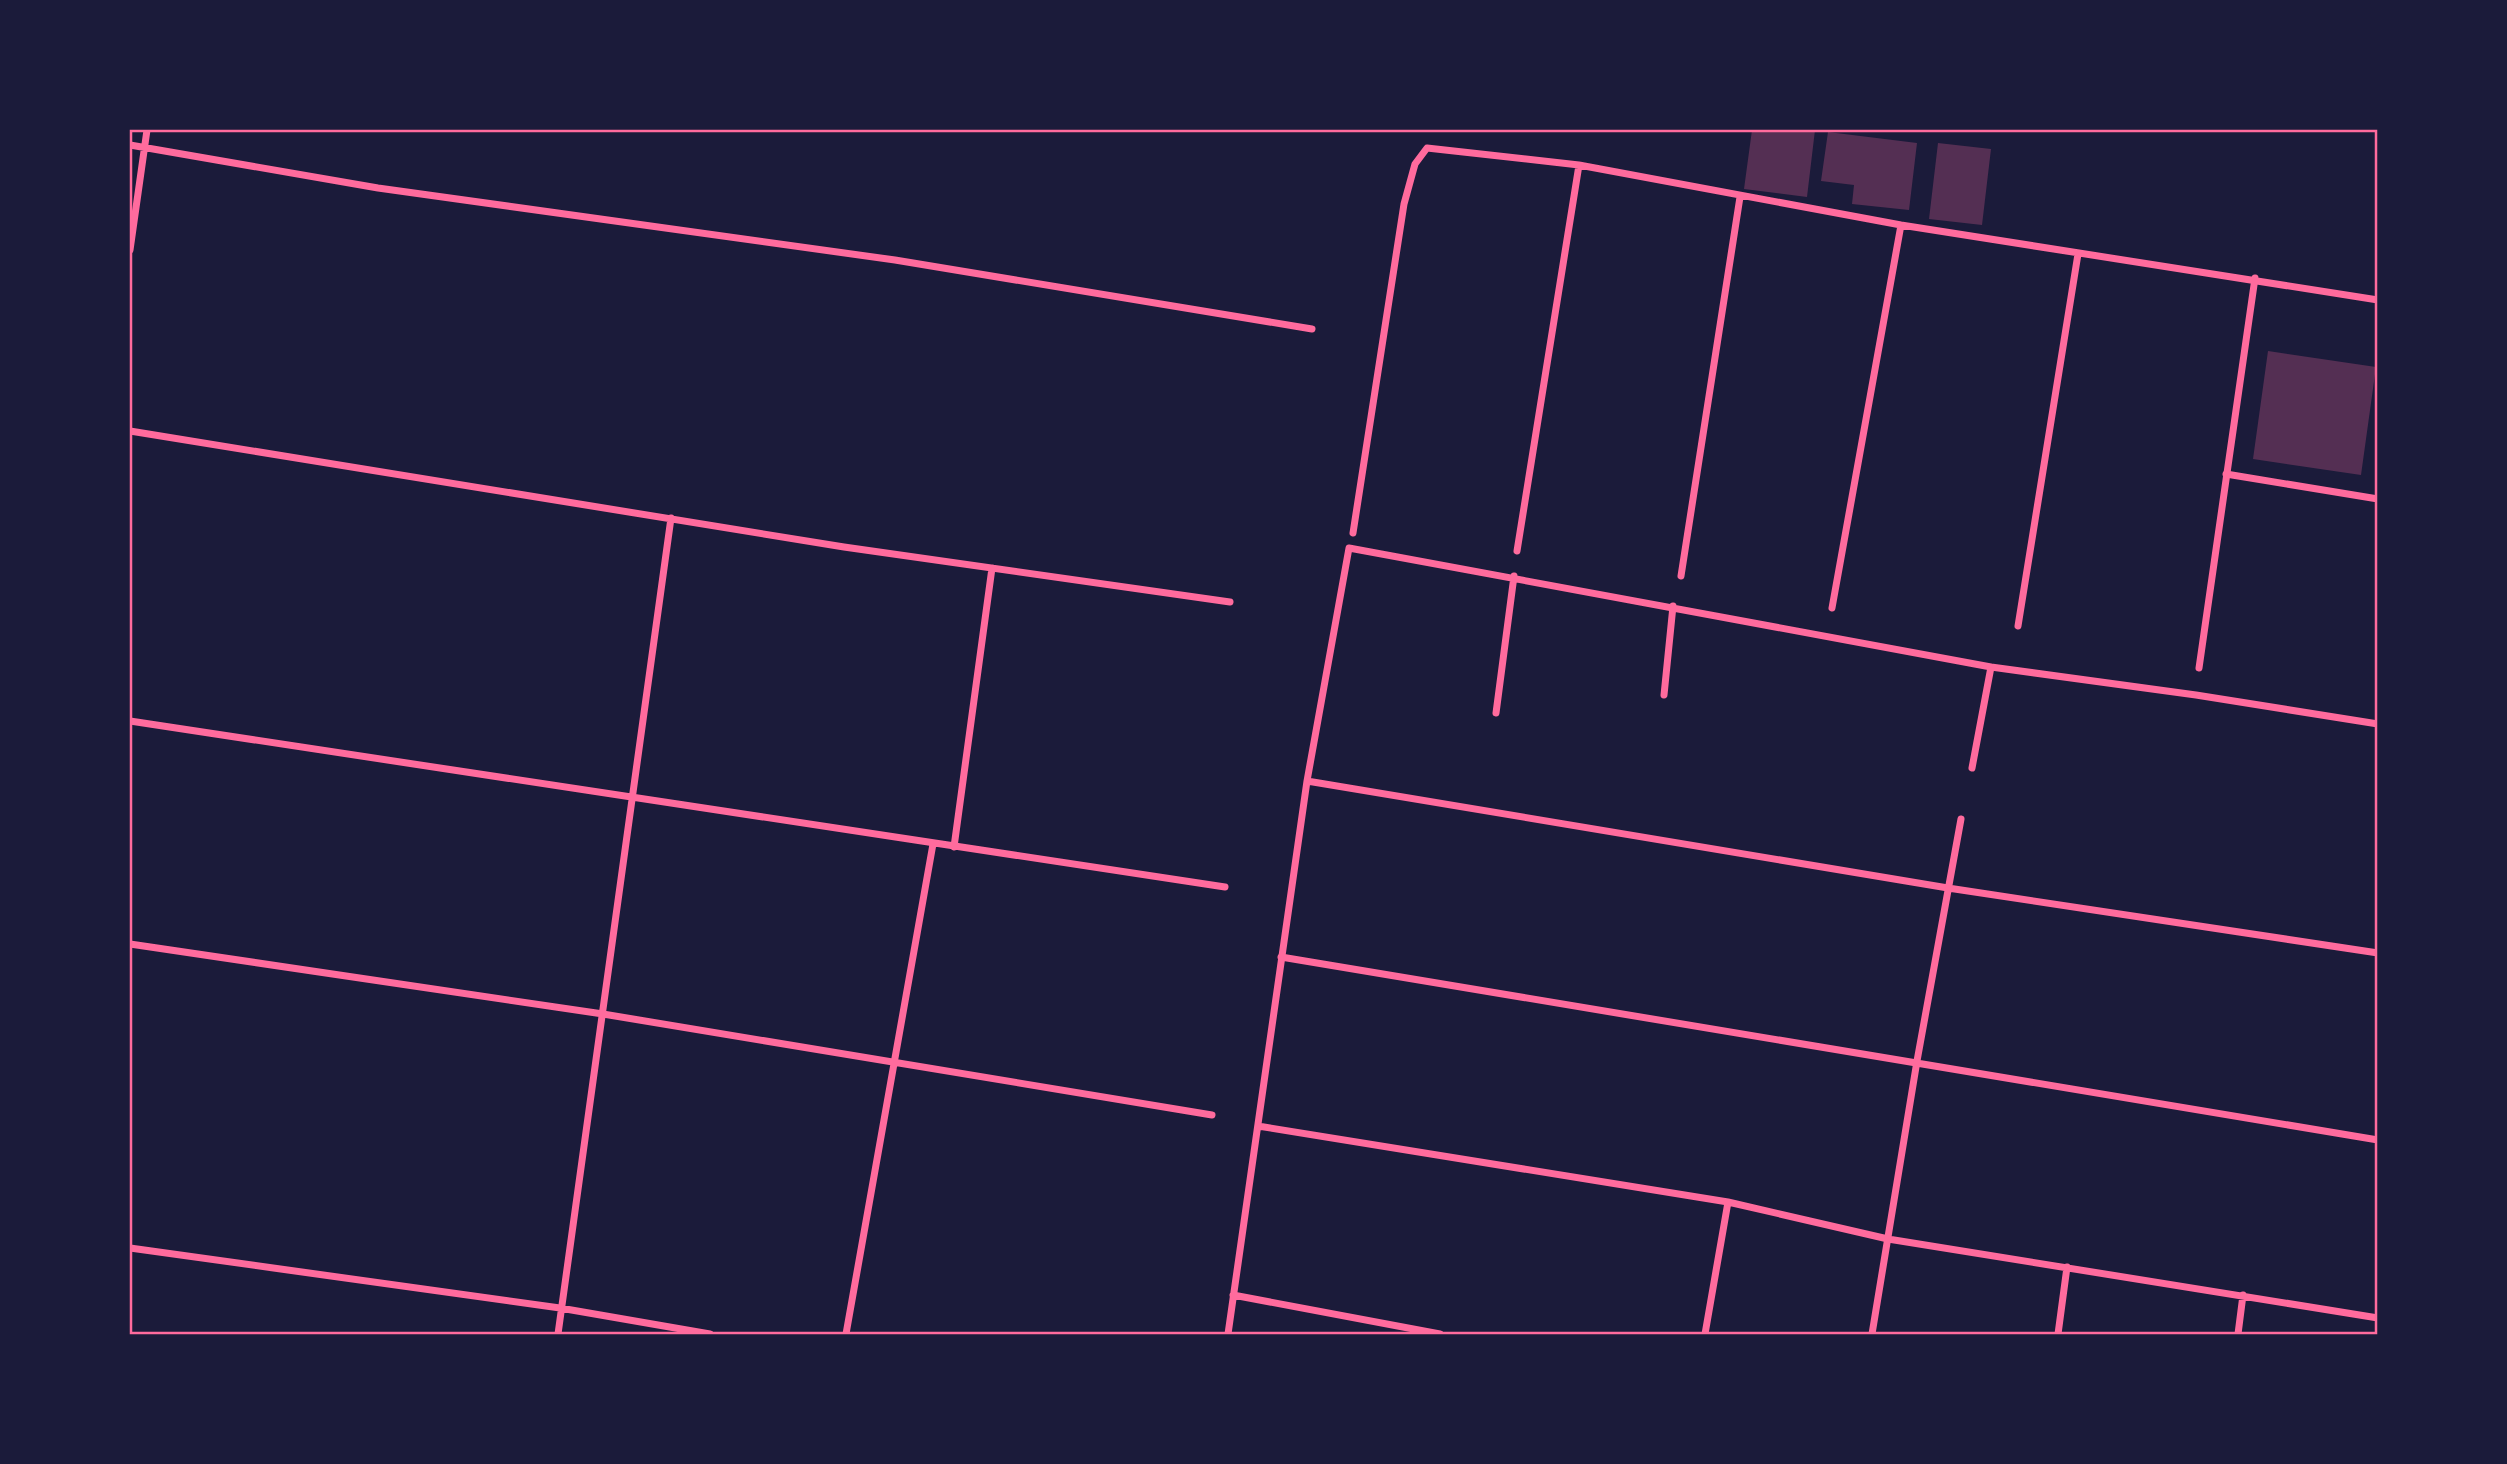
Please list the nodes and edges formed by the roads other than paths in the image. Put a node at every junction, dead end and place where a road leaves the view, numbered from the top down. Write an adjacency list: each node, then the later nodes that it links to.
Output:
1 (147, 130): 3 (street)
2 (130, 145): 3 (street)
3 (145, 148): 7 (street); 11 (street)
4 (1579, 164): 5 (street); 16 (street); 17 (street)
5 (1740, 197): 6 (street); 20 (street)
6 (1901, 225): 8 (street); 23 (street)
7 (130, 250)
8 (2078, 254): 9 (street); 24 (street)
9 (2255, 278): 10 (street); 13 (street)
10 (2378, 300)
11 (1312, 329)
12 (130, 431): 15 (street)
13 (2226, 474): 14 (street); 26 (street)
14 (2378, 499)
15 (671, 518): 18 (street); 33 (street)
16 (1353, 533)
17 (1517, 551)
18 (992, 568): 21 (street); 36 (street)
19 (1514, 576): 22 (street); 28 (street); 32 (street)
20 (1681, 576)
21 (1230, 602)
22 (1673, 606): 25 (street); 27 (street)
23 (1832, 608)
24 (2018, 626)
25 (1990, 667): 30 (street); 31 (street)
26 (2199, 668)
27 (1664, 695)
28 (1496, 713)
29 (130, 721): 33 (street)
30 (2378, 724)
31 (1972, 768)
32 (1307, 781): 38 (street); 41 (street)
33 (631, 797): 35 (street); 42 (street)
34 (1961, 819): 38 (street)
35 (933, 844): 36 (street); 44 (street)
36 (954, 847): 37 (street)
37 (1225, 887)
38 (1948, 888): 40 (street); 43 (street)
39 (130, 944): 42 (street)
40 (2378, 953)
41 (1281, 957): 43 (street); 46 (street)
42 (603, 1014): 44 (street); 54 (street)
43 (1917, 1061): 47 (street); 49 (street)
44 (894, 1063): 45 (street); 58 (street)
45 (1212, 1115)
46 (1258, 1126): 48 (street); 52 (street)
47 (2378, 1140)
48 (1728, 1202): 49 (street); 61 (street)
49 (1888, 1240): 51 (street); 62 (street)
50 (130, 1248): 54 (street)
51 (2067, 1267): 53 (street); 63 (street)
52 (1233, 1295): 59 (street); 60 (street)
53 (2243, 1295): 55 (street); 64 (street)
54 (560, 1308): 56 (street); 57 (street)
55 (2378, 1318)
56 (558, 1335)
57 (710, 1335)
58 (846, 1335)
59 (1228, 1335)
60 (1440, 1335)
61 (1705, 1335)
62 (1872, 1335)
63 (2058, 1335)
64 (2238, 1335)

